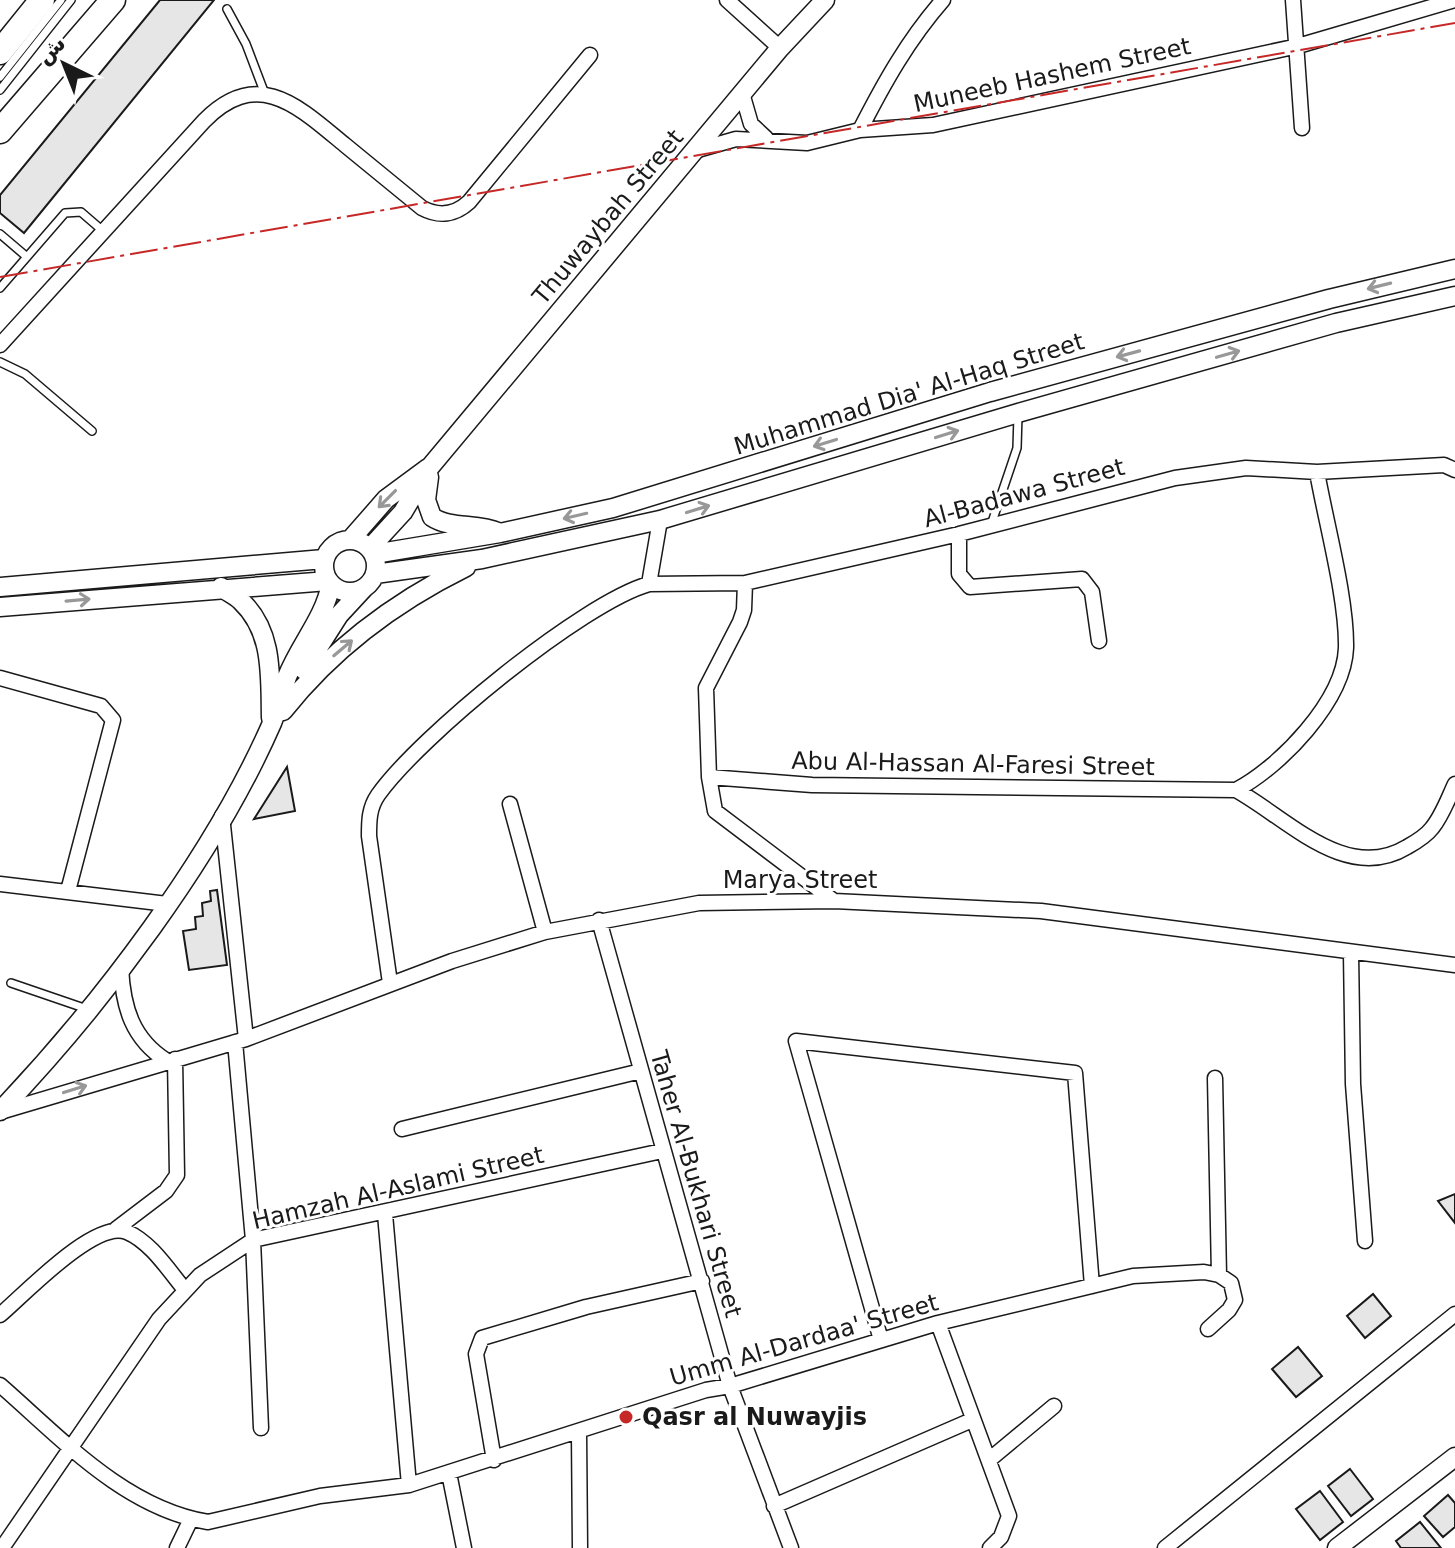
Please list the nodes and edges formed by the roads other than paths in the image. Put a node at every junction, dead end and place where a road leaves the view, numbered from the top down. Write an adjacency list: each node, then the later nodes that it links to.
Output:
1 (42, 0): 13 (highway)
2 (61, 0): 15 (lane)
3 (71, 0): 16 (lane)
4 (113, 0): 21 (highway)
5 (727, 0): 12 (street)
6 (825, 0): 12 (main road, Thuwaybah Street)
7 (943, 0): 20 (street)
8 (1293, 0): 11 (street)
9 (1455, 0): 11 (street, Muneeb Hashem Street)
10 (227, 9): 18 (lane)
11 (1298, 46): 19 (street); 20 (street, Muneeb Hashem Street)
12 (780, 48): 17 (main road, Thuwaybah Street)
13 (0, 52)
14 (590, 55): 18 (street)
15 (0, 77)
16 (0, 90)
17 (742, 93): 22 (street); 23 (main road, Thuwaybah Street)
18 (265, 94): 24 (street)
19 (1302, 128)
20 (860, 130): 22 (street, Muneeb Hashem Street)
21 (0, 131)
22 (766, 138): 23 (street, Muneeb Hashem Street)
23 (693, 152): 34 (main road, Thuwaybah Street)
24 (104, 231): 26 (lane); 30 (street)
25 (0, 234): 26 (lane)
26 (27, 257): 28 (lane)
27 (1455, 269): 39 (main road, Muhammad Dia' Al-Haq Street, one-way to 39)
28 (0, 288)
29 (1455, 296): 32 (main road, Muhammad Dia' Al-Haq Street, one-way to 29)
30 (0, 345)
31 (0, 362): 33 (lane)
32 (1018, 413): 37 (main road, Muhammad Dia' Al-Haq Street, one-way to 32); 38 (lane)
33 (92, 431)
34 (430, 467): 39 (main road); 41 (main road, Thuwaybah Street, one-way to 41); 42 (main road, Thuwaybah Street)
35 (1455, 470): 36 (street, Al-Badawa Street)
36 (1317, 472): 38 (street, Al-Badawa Street); 60 (street)
37 (660, 520): 44 (main road, Muhammad Dia' Al-Haq Street); 50 (street)
38 (991, 525): 40 (street, Al-Badawa Street)
39 (500, 533): 42 (main road, Muhammad Dia' Al-Haq Street)
40 (959, 534): 49 (street, Al-Badawa Street); 54 (street)
41 (351, 539): 42 (main road); 43 (main road)
42 (372, 551): 47 (main road)
43 (324, 559): 46 (main road); 48 (main road)
44 (482, 559): 47 (main road, Muhammad Dia' Al-Haq Street); 57 (main road, one-way to 44)
45 (0, 571): 51 (main road)
46 (220, 579): 48 (main road); 51 (main road); 53 (main road, one-way to 46); 57 (main road)
47 (370, 581): 48 (main road); 56 (main road)
48 (330, 582): 56 (main road)
49 (745, 583): 50 (street); 58 (street)
50 (649, 584): 73 (street)
51 (37, 586): 52 (main road)
52 (0, 587)
53 (0, 607)
54 (1099, 641)
55 (0, 678): 64 (street)
56 (284, 693): 57 (main road)
57 (271, 725): 62 (main road)
58 (709, 777): 60 (street, Abu Al-Hassan Al-Faresi Street); 65 (street)
59 (1455, 784): 60 (street)
60 (1236, 790)
61 (510, 804): 68 (street)
62 (222, 816): 66 (main road); 75 (street)
63 (0, 884): 64 (street)
64 (68, 891): 66 (street)
65 (834, 901): 67 (street, Marya Street); 69 (street, Marya Street)
66 (167, 904): 71 (main road)
67 (599, 920): 68 (street, Marya Street); 77 (street, Taher Al-Bukhari Street)
68 (545, 932): 73 (street, Marya Street)
69 (1351, 953): 70 (street, Marya Street); 85 (street)
70 (1455, 965)
71 (121, 968): 74 (main road); 76 (street)
72 (11, 983): 74 (lane)
73 (390, 983): 75 (street, Marya Street)
74 (89, 1010): 79 (main road)
75 (240, 1040): 76 (street, Marya Street); 84 (street)
76 (171, 1060): 79 (street, Marya Street, one-way to 76); 83 (street)
77 (641, 1071): 80 (street); 81 (street, Taher Al-Bukhari Street)
78 (1215, 1078): 86 (street)
79 (0, 1112)
80 (402, 1129)
81 (662, 1151): 82 (street, Hamzah Al-Aslami Street); 87 (street, Taher Al-Bukhari Street)
82 (385, 1214): 84 (street, Hamzah Al-Aslami Street); 106 (street)
83 (116, 1229): 89 (street); 91 (street)
84 (253, 1240): 89 (street, Hamzah Al-Aslami Street); 99 (street)
85 (1365, 1241)
86 (1219, 1275): 88 (street, Umm Al-Dardaa' Street); 93 (street)
87 (702, 1281): 96 (street, Taher Al-Bukhari Street); 103 (street)
88 (1092, 1286): 92 (street, Umm Al-Dardaa' Street); 94 (street)
89 (185, 1290): 101 (street, Hamzah Al-Aslami Street)
90 (1455, 1314): 115 (street)
91 (0, 1315)
92 (938, 1323): 94 (street, Umm Al-Dardaa' Street); 98 (street)
93 (1208, 1329)
94 (881, 1340): 96 (street, Umm Al-Dardaa' Street)
95 (0, 1385): 101 (street, Umm Al-Dardaa' Street)
96 (730, 1386): 100 (street, Umm Al-Dardaa' Street); 107 (street, Taher Al-Bukhari Street)
97 (1054, 1406): 104 (street)
98 (972, 1420): 104 (street); 107 (street)
99 (261, 1428)
100 (579, 1433): 103 (street, Umm Al-Dardaa' Street); 112 (street)
101 (70, 1445): 108 (street, Umm Al-Dardaa' Street); 109 (street, Hamzah Al-Aslami Street)
102 (1455, 1457): 116 (main road)
103 (494, 1460): 105 (street, Umm Al-Dardaa' Street)
104 (989, 1460): 114 (street)
105 (449, 1473): 106 (street, Umm Al-Dardaa' Street); 111 (street)
106 (409, 1485): 108 (street, Umm Al-Dardaa' Street)
107 (774, 1506): 113 (street, Taher Al-Bukhari Street)
108 (191, 1519): 110 (street)
109 (2, 1548)
110 (177, 1548)
111 (464, 1548)
112 (580, 1548)
113 (791, 1548)
114 (990, 1548)
115 (1165, 1548)
116 (1337, 1548)

